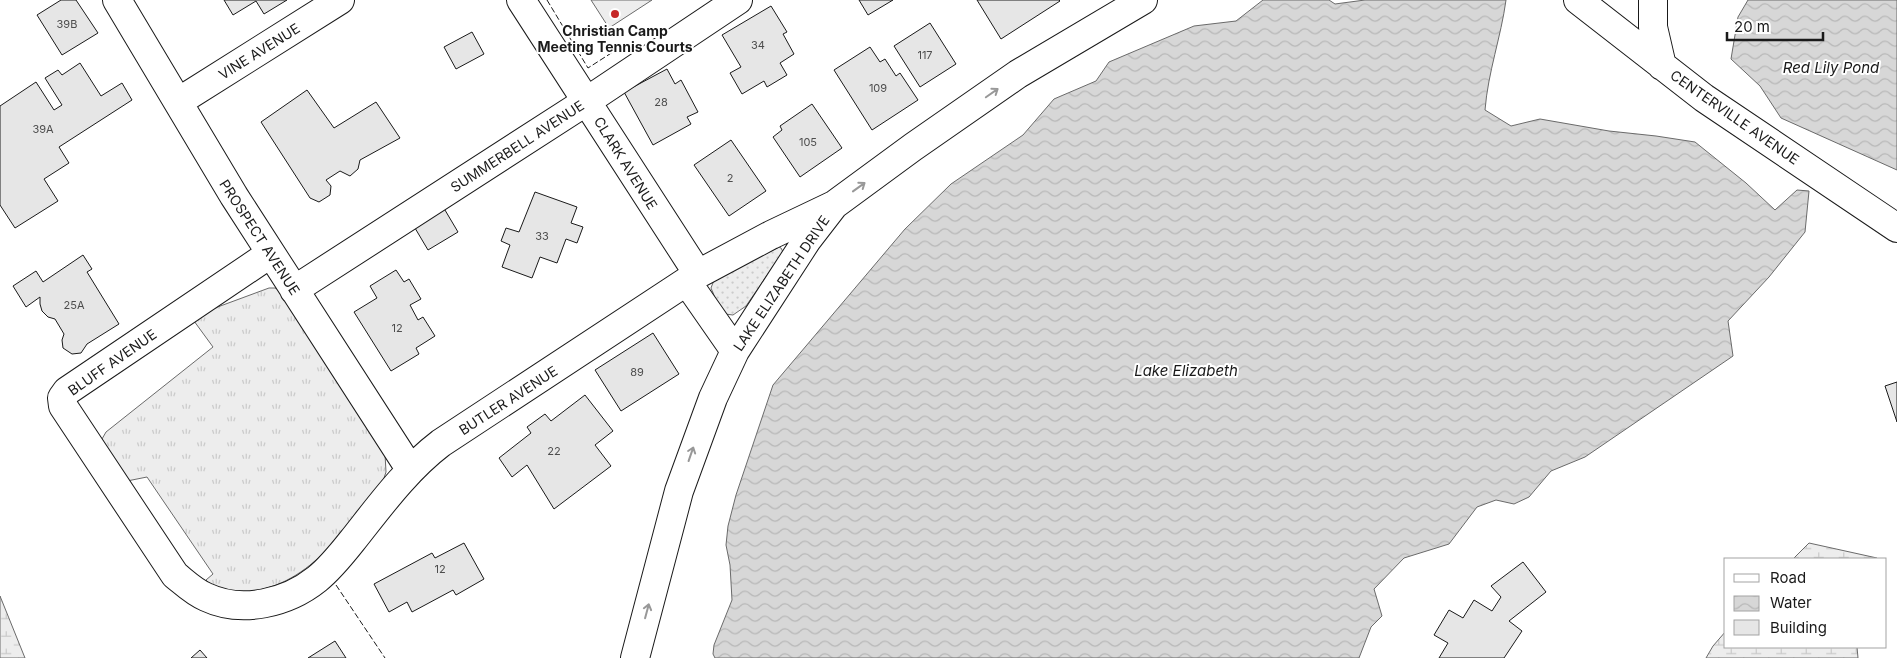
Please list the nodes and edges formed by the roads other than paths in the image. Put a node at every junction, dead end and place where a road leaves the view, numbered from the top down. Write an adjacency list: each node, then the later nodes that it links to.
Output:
1 (116, 0): 10 (street, PROSPECT AVENUE)
2 (340, 0): 10 (street, VINE AVENUE)
3 (521, 0): 9 (street, CLARK AVENUE)
4 (738, 0): 9 (street, SUMMERBELL AVENUE)
5 (1143, 0): 11 (street, LAKE ELIZABETH DRIVE, one-way to 5)
6 (1578, 0): 8 (street, CENTERVILLE AVENUE)
7 (1653, 0): 8 (street)
8 (1662, 66): 12 (street, CENTERVILLE AVENUE)
9 (587, 101): 14 (street, CLARK AVENUE); 15 (street, SUMMERBELL AVENUE)
10 (178, 102): 13 (street, PROSPECT AVENUE)
11 (834, 205): 14 (street, BUTLER AVENUE); 16 (street, LAKE ELIZABETH DRIVE)
12 (1897, 228)
13 (270, 254): 15 (street, PROSPECT AVENUE); 18 (street, BLUFF AVENUE)
14 (692, 278): 16 (street, CLARK AVENUE); 17 (street, BUTLER AVENUE)
15 (294, 290): 17 (street, PROSPECT AVENUE)
16 (735, 351): 19 (street, LAKE ELIZABETH DRIVE, one-way to 16)
17 (410, 470): 18 (street, BUTLER AVENUE)
18 (207, 598)
19 (635, 658)

